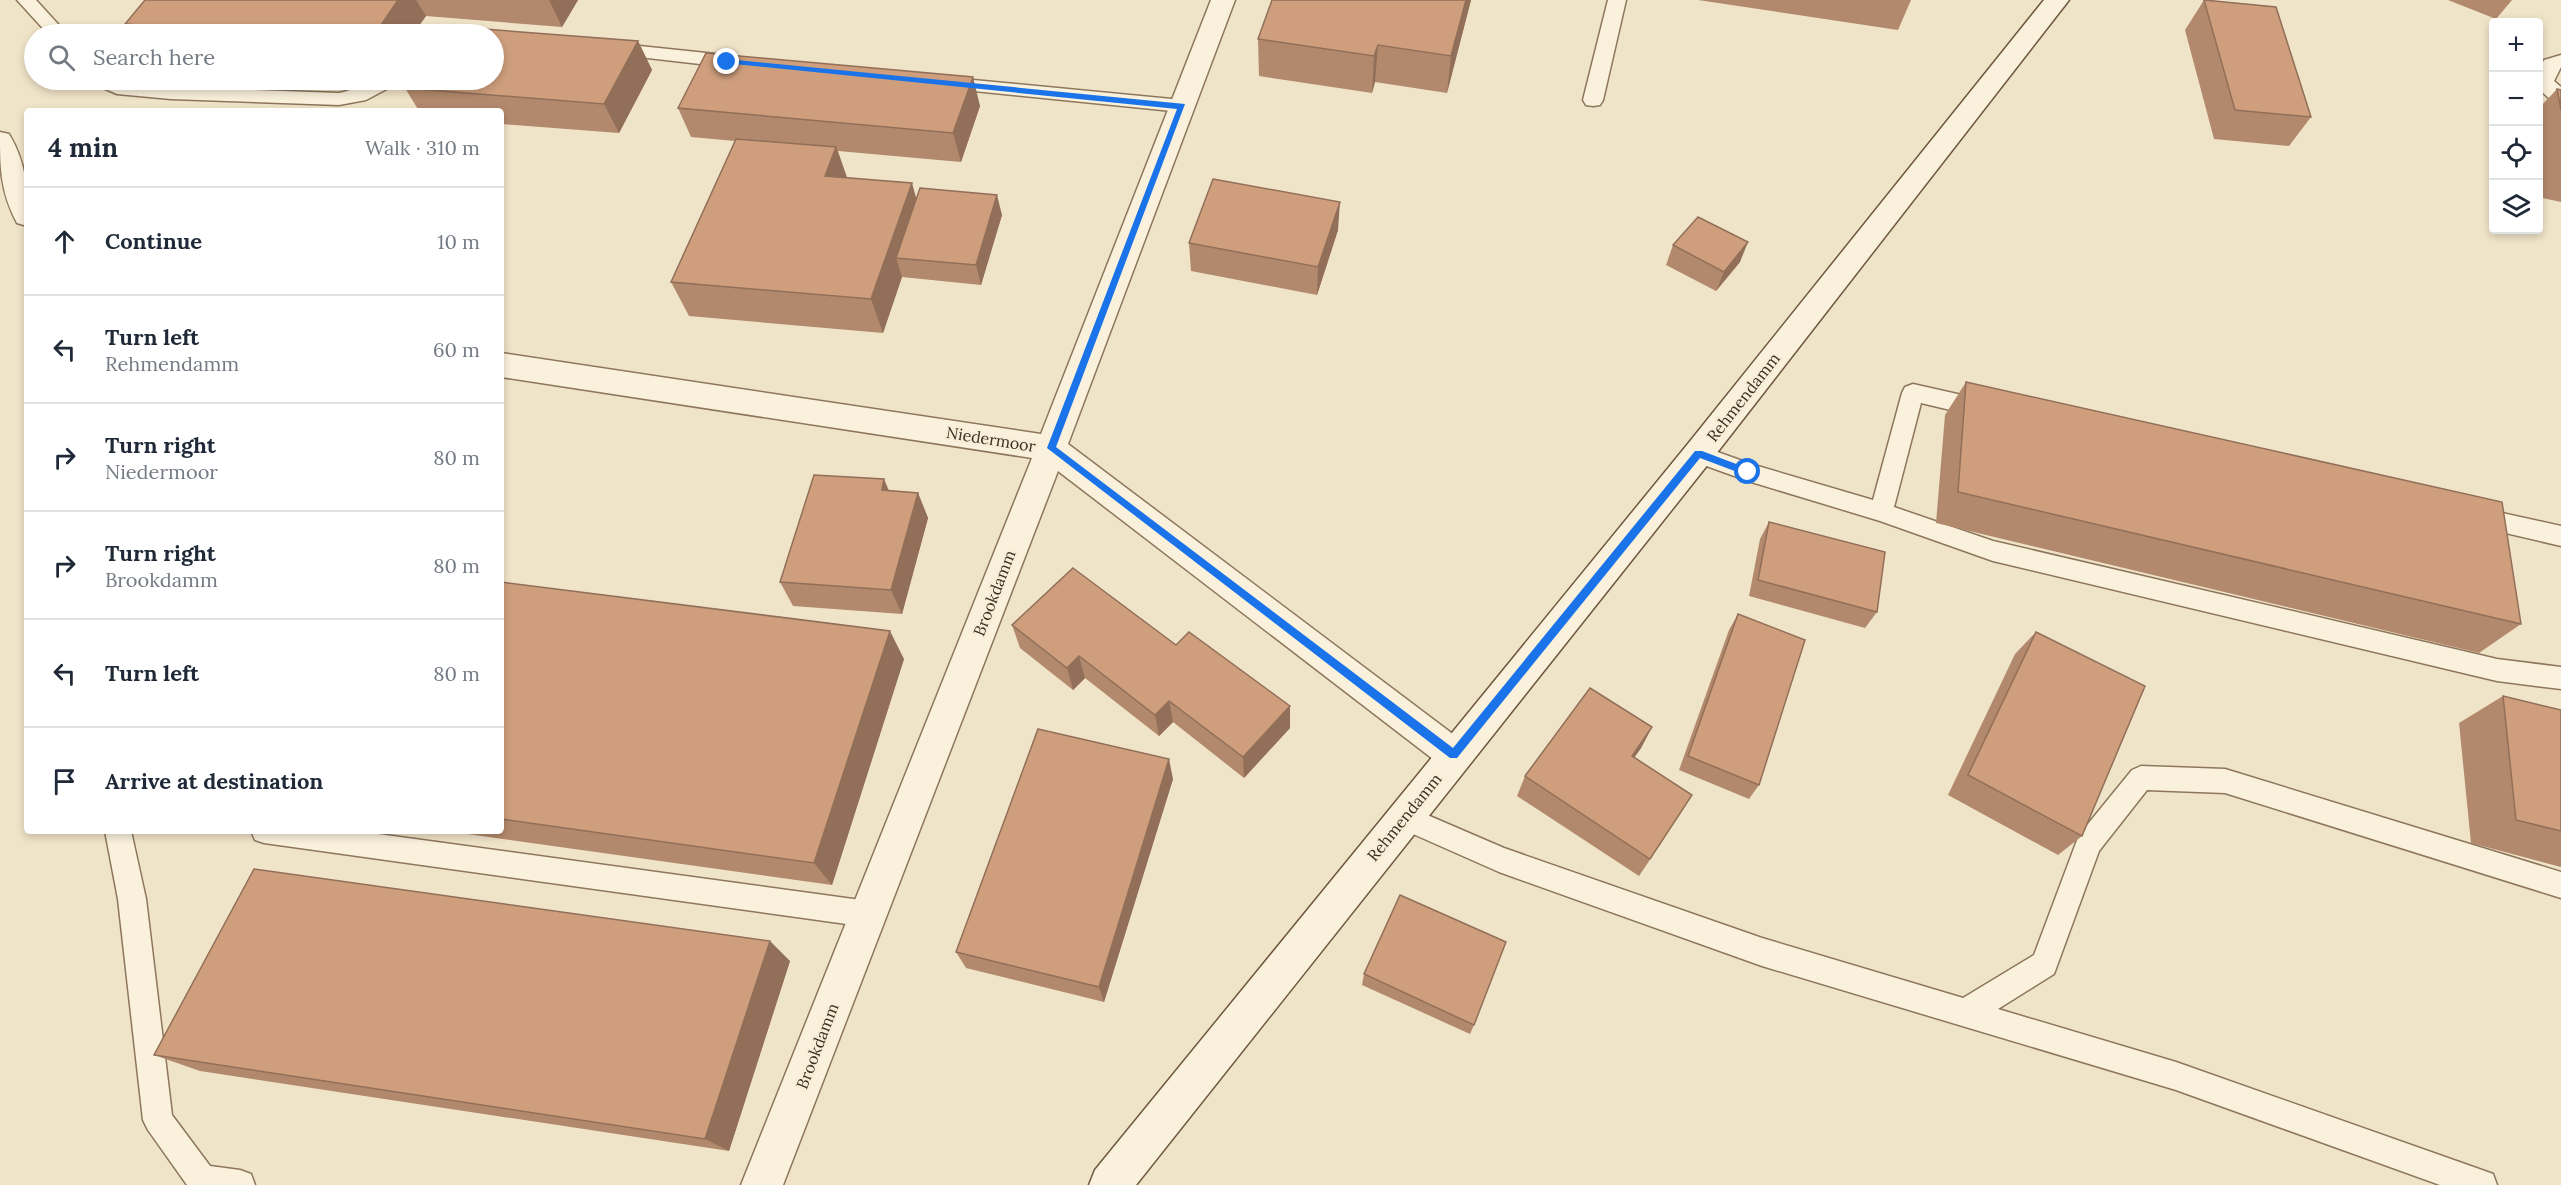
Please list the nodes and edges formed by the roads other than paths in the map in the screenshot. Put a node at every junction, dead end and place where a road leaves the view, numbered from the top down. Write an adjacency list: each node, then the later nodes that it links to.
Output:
1 (26, 0): 5 (lane)
2 (1223, 0): 15 (street, Brookdamm)
3 (1617, 0): 14 (lane)
4 (2057, 0): 22 (street, Rehmendamm)
5 (49, 24)
6 (598, 48): 8 (lane)
7 (2561, 62): 13 (lane)
8 (751, 64)
9 (924, 82): 15 (lane)
10 (139, 90): 12 (lane)
11 (369, 90): 12 (lane)
12 (171, 93): 16 (lane)
13 (2561, 98)
14 (1593, 100)
15 (1182, 106): 21 (street, Brookdamm)
16 (159, 108)
17 (0, 141): 18 (street)
18 (24, 206)
19 (504, 365): 21 (street, Niedermoor)
20 (2005, 414): 23 (lane)
21 (1051, 448): 27 (street, Niedermoor); 32 (street, Brookdamm)
22 (1698, 454): 23 (lane); 27 (street, Rehmendamm)
23 (1881, 512): 26 (lane)
24 (2456, 513): 25 (lane)
25 (2560, 539)
26 (2561, 678)
27 (1454, 755): 28 (street, Rehmendamm)
28 (1404, 817): 33 (lane); 36 (street, Rehmendamm)
29 (119, 834): 34 (lane)
30 (286, 834): 32 (lane)
31 (2561, 885): 33 (lane)
32 (868, 914): 35 (street, Brookdamm)
33 (1966, 1012): 37 (lane)
34 (240, 1185)
35 (762, 1185)
36 (1110, 1185)
37 (2482, 1185)

